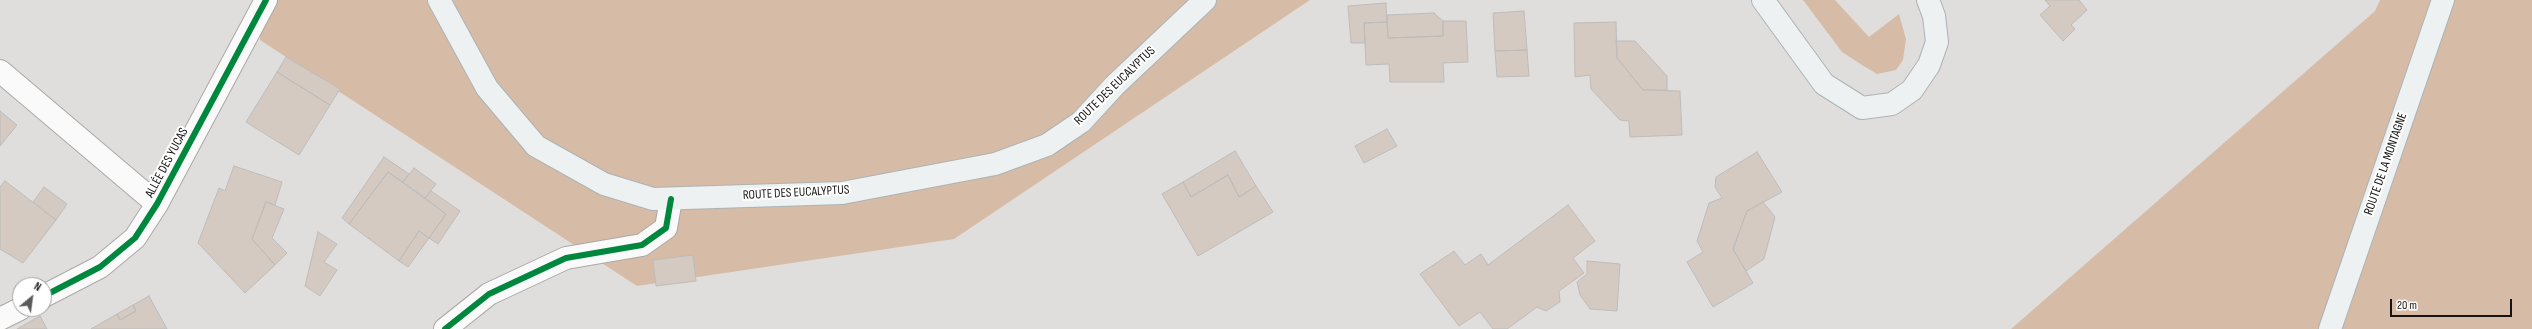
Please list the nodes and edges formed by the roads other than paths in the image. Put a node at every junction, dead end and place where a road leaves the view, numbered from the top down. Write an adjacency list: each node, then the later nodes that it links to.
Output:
1 (266, 0): 9 (street, ALLÉE DES YUCAS)
2 (439, 0): 8 (main road, ROUTE DES EUCALYPTUS)
3 (1205, 0): 8 (main road, ROUTE DES EUCALYPTUS)
4 (1763, 0): 5 (main road)
5 (1928, 0)
6 (2443, 0): 14 (main road, ROUTE DE LA MONTAGNE)
7 (0, 71): 9 (street, ALLÉE DES YUCAS)
8 (671, 198): 13 (street)
9 (157, 204): 10 (street, ALLÉE DES YUCAS)
10 (52, 292)
11 (12, 313): 12 (street)
12 (0, 319)
13 (445, 329)
14 (2330, 329)

